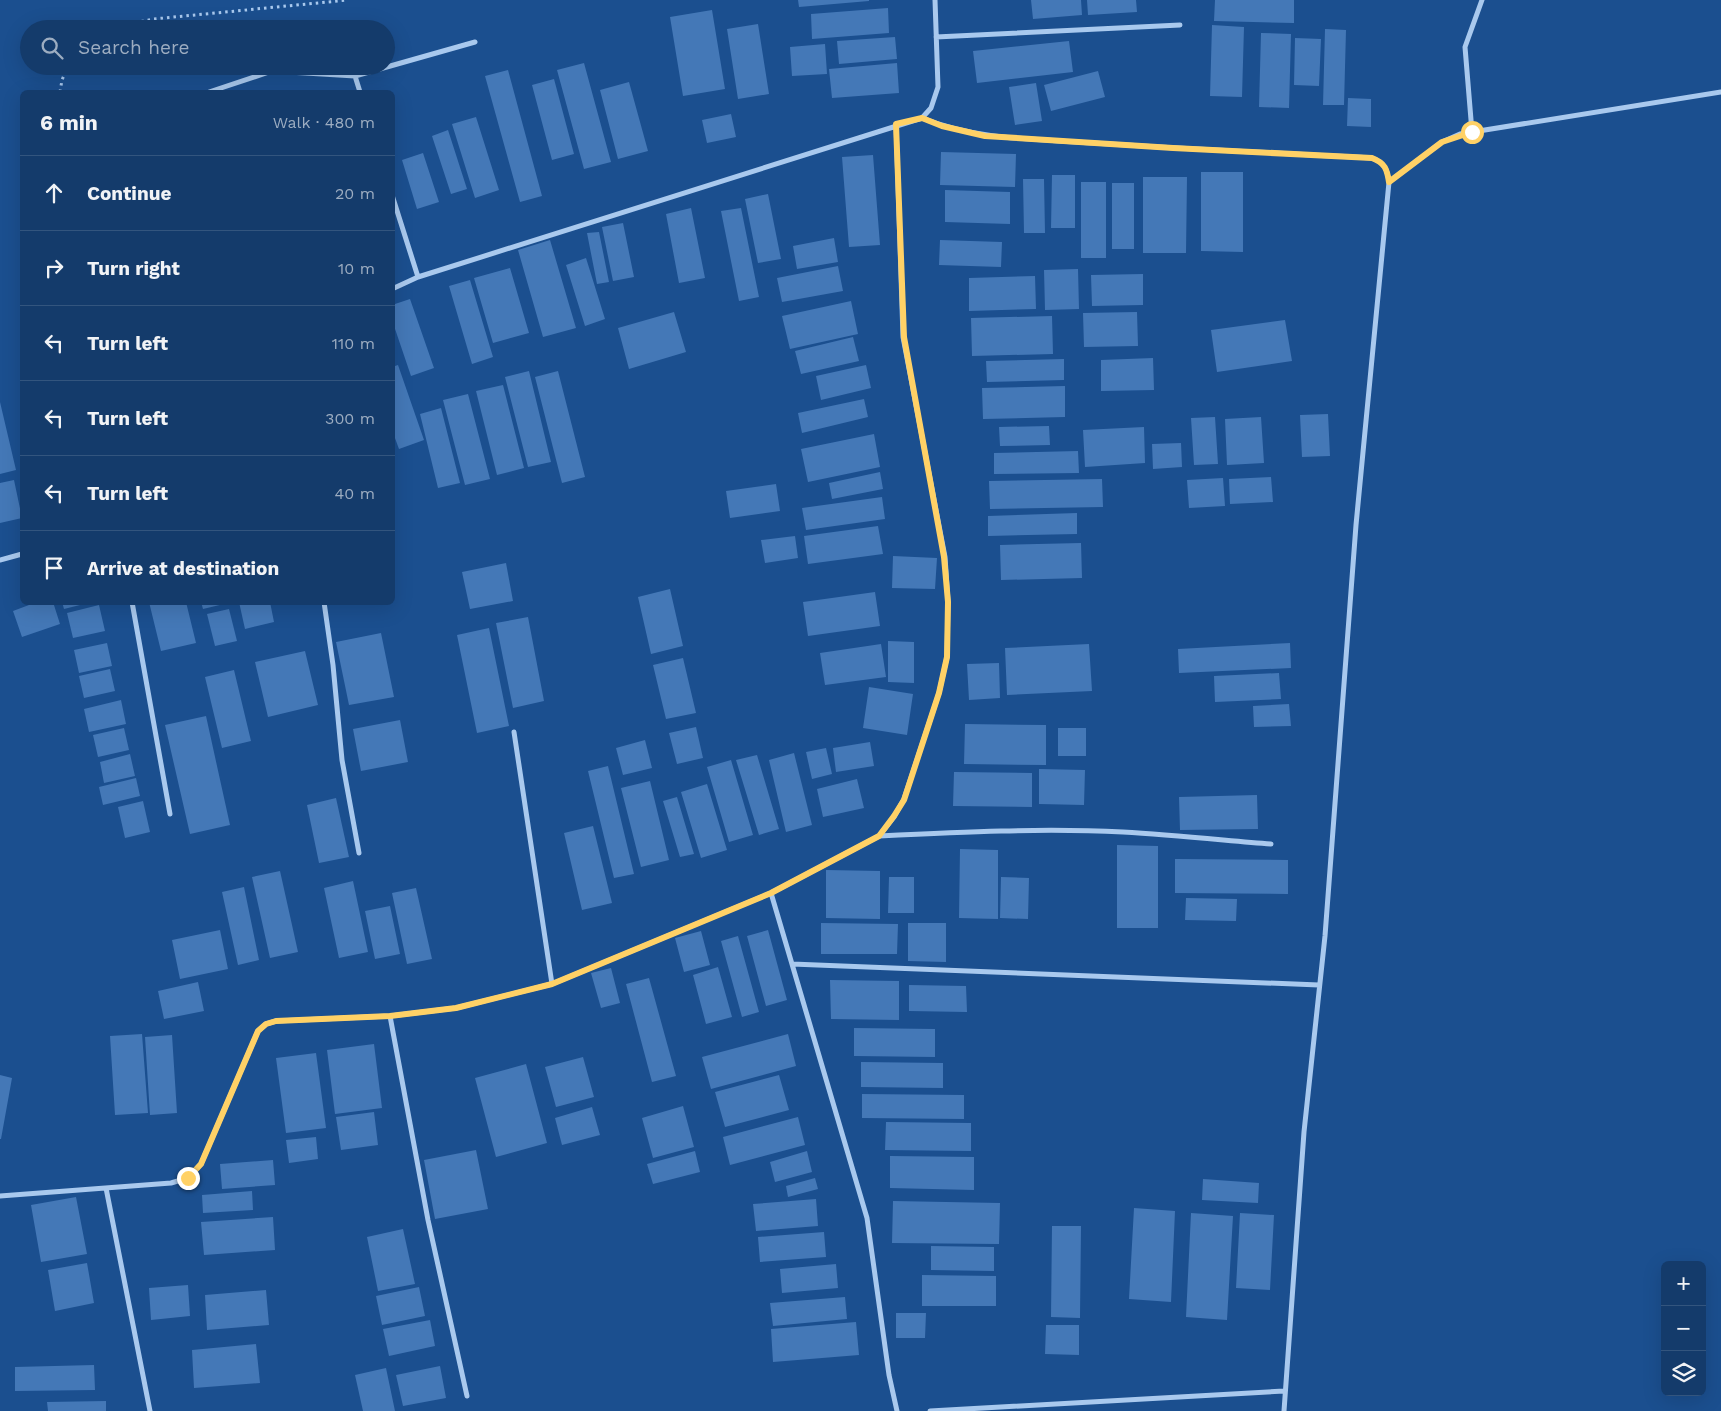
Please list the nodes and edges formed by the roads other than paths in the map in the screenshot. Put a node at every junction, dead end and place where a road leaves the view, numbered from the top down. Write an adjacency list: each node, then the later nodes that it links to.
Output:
1 (935, 0): 4 (street)
2 (1482, 0): 16 (street)
3 (1180, 25): 4 (street)
4 (936, 37): 14 (street)
5 (475, 42): 6 (street)
6 (395, 65)
7 (260, 75): 11 (street)
8 (338, 75): 10 (street)
9 (359, 75): 10 (street)
10 (355, 76): 12 (street)
11 (215, 90)
12 (359, 90)
13 (1721, 92): 16 (street)
14 (922, 118): 15 (street); 17 (street)
15 (896, 124): 19 (street); 27 (street)
16 (1472, 132): 17 (street)
17 (1389, 182): 33 (street)
18 (395, 204): 19 (street)
19 (418, 277): 20 (street)
20 (395, 288)
21 (20, 555): 22 (street)
22 (0, 560)
23 (133, 605): 26 (street)
24 (324, 605): 29 (street)
25 (514, 732): 32 (street)
26 (170, 814)
27 (879, 836): 28 (street); 30 (street)
28 (1271, 844)
29 (359, 853)
30 (771, 893): 31 (street); 32 (street)
31 (792, 964): 33 (street); 40 (street)
32 (552, 984): 34 (street)
33 (1319, 985): 37 (street)
34 (390, 1016): 35 (street); 38 (street)
35 (106, 1188): 36 (street); 39 (street)
36 (0, 1196)
37 (1284, 1391): 41 (street); 42 (street)
38 (467, 1396)
39 (150, 1411)
40 (896, 1411)
41 (930, 1411)
42 (1284, 1411)

